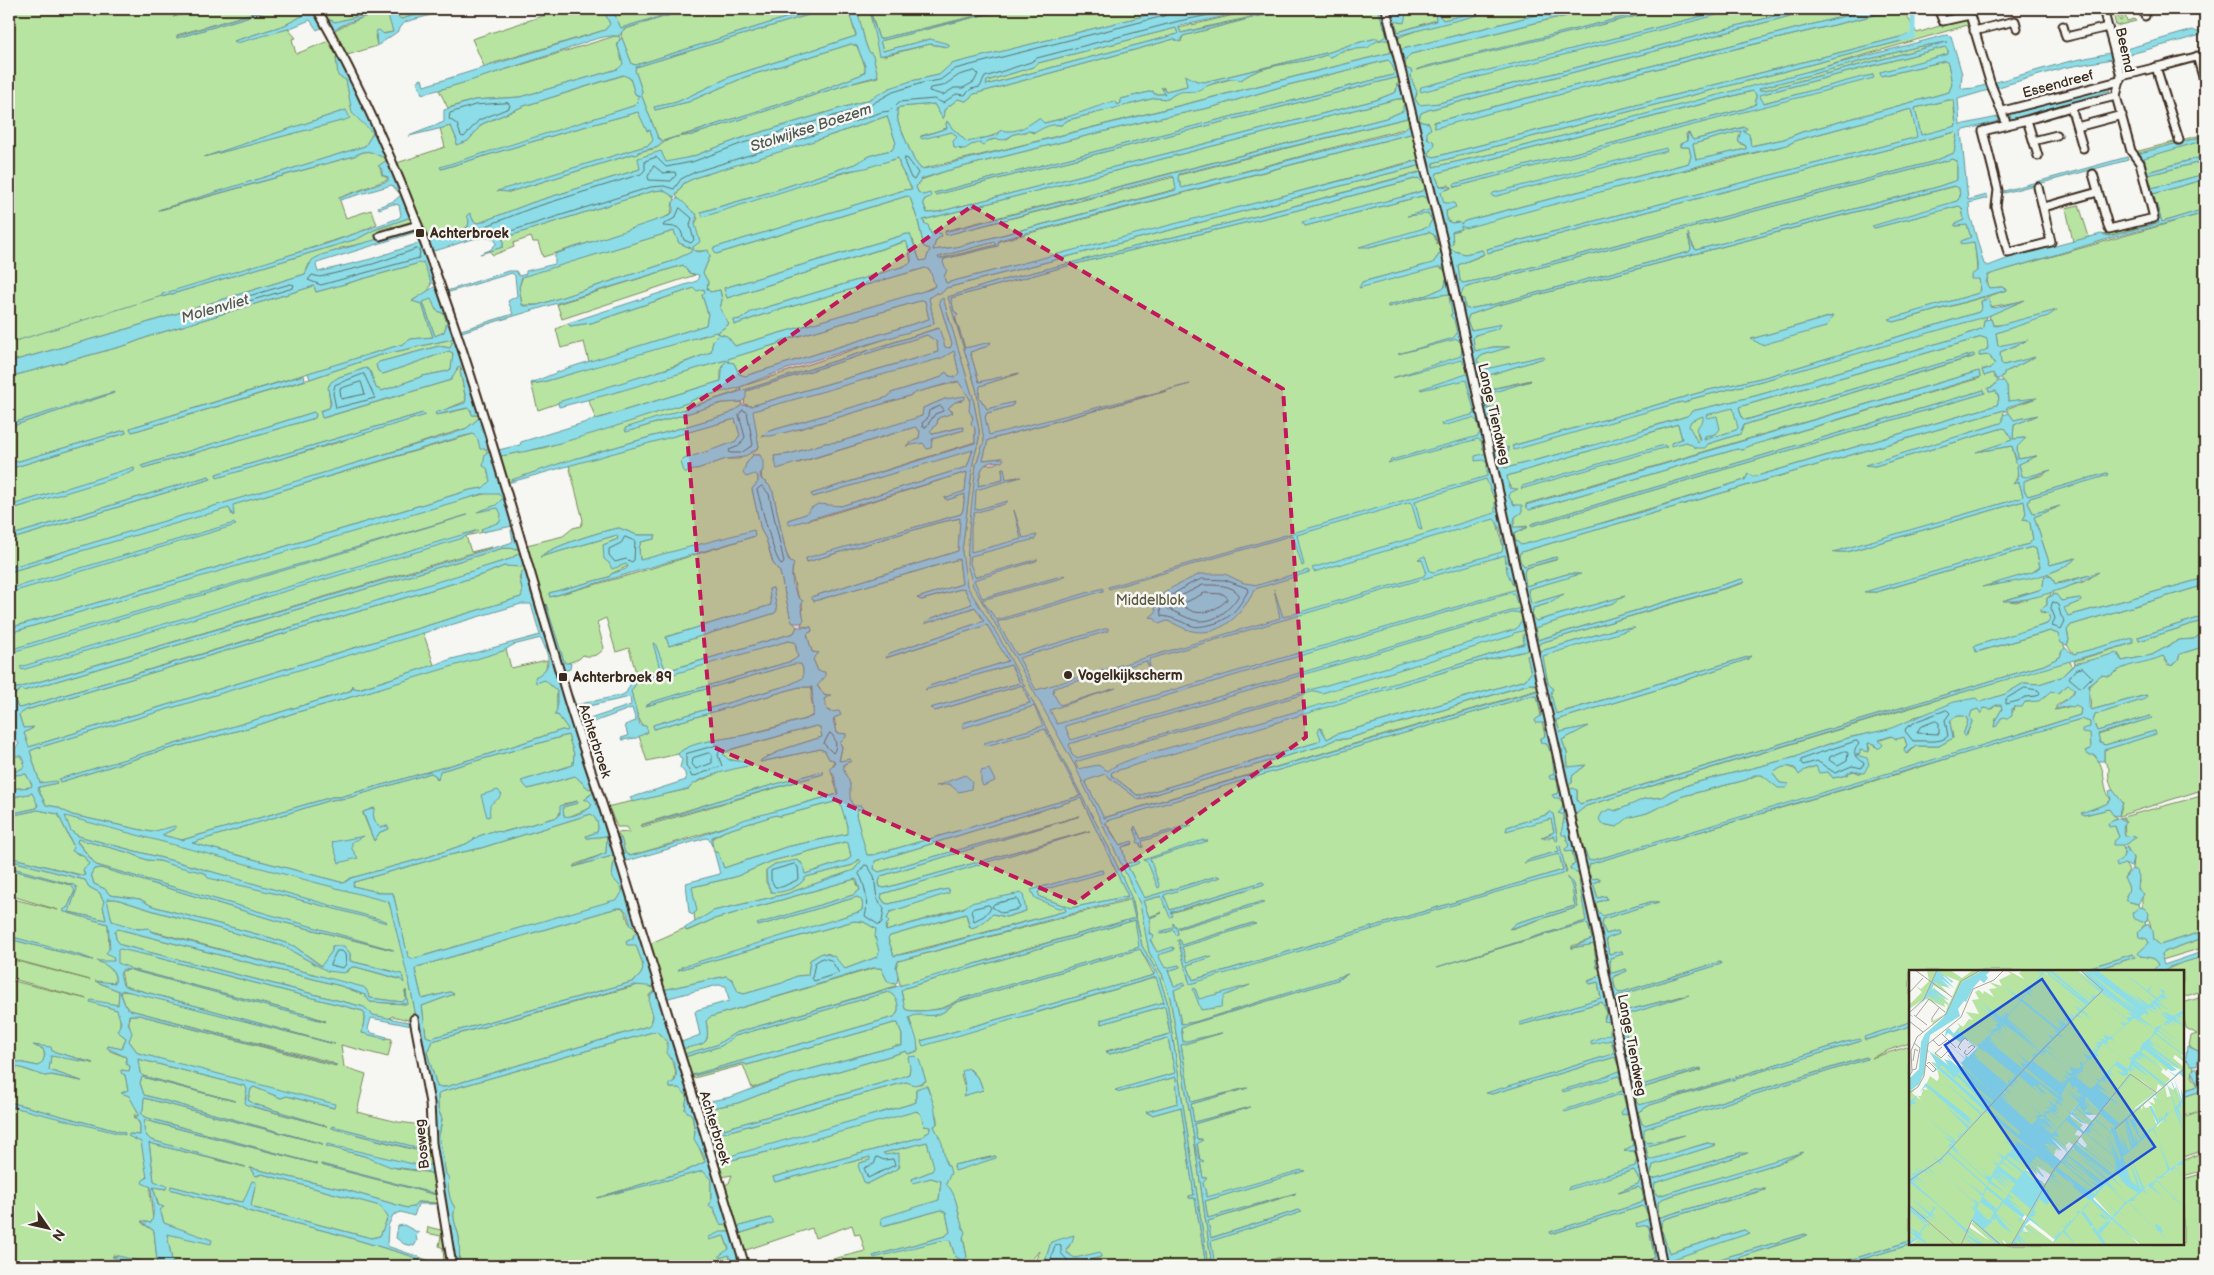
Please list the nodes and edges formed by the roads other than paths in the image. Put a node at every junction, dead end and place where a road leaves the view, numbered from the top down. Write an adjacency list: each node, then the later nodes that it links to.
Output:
1 (317, 9): 30 (street, Achterbroek)
2 (1386, 9): 35 (street, Lange Tiendweg)
3 (1938, 9): 7 (street)
4 (2103, 9): 6 (street, Beemd)
5 (2063, 26): 6 (street)
6 (2108, 26): 12 (street, Beemd)
7 (1974, 28): 8 (street); 16 (street)
8 (2017, 28)
9 (2205, 55): 10 (street, Essendreef)
10 (2197, 56): 11 (street, Essendreef); 13 (street)
11 (2156, 66): 12 (street, Essendreef); 22 (street)
12 (2120, 78): 14 (street, Beemd); 16 (street, Essendreef)
13 (2205, 84)
14 (2116, 96): 15 (street); 17 (street)
15 (2072, 107): 18 (street); 20 (street)
16 (2003, 111): 19 (street)
17 (2122, 115): 20 (street); 28 (street)
18 (2028, 120): 19 (street); 23 (street)
19 (2008, 125): 29 (street)
20 (2077, 127): 24 (street)
21 (2057, 135): 23 (street)
22 (2179, 140)
23 (2033, 141): 25 (street)
24 (2083, 148)
25 (2038, 156)
26 (2093, 174): 28 (street)
27 (2038, 187): 29 (street)
28 (2098, 192): 29 (street)
29 (2045, 206)
30 (418, 225): 31 (street); 34 (street, Achterbroek)
31 (380, 236)
32 (414, 1019): 33 (street, Bosweg)
33 (452, 1266)
34 (745, 1266)
35 (1663, 1266)

